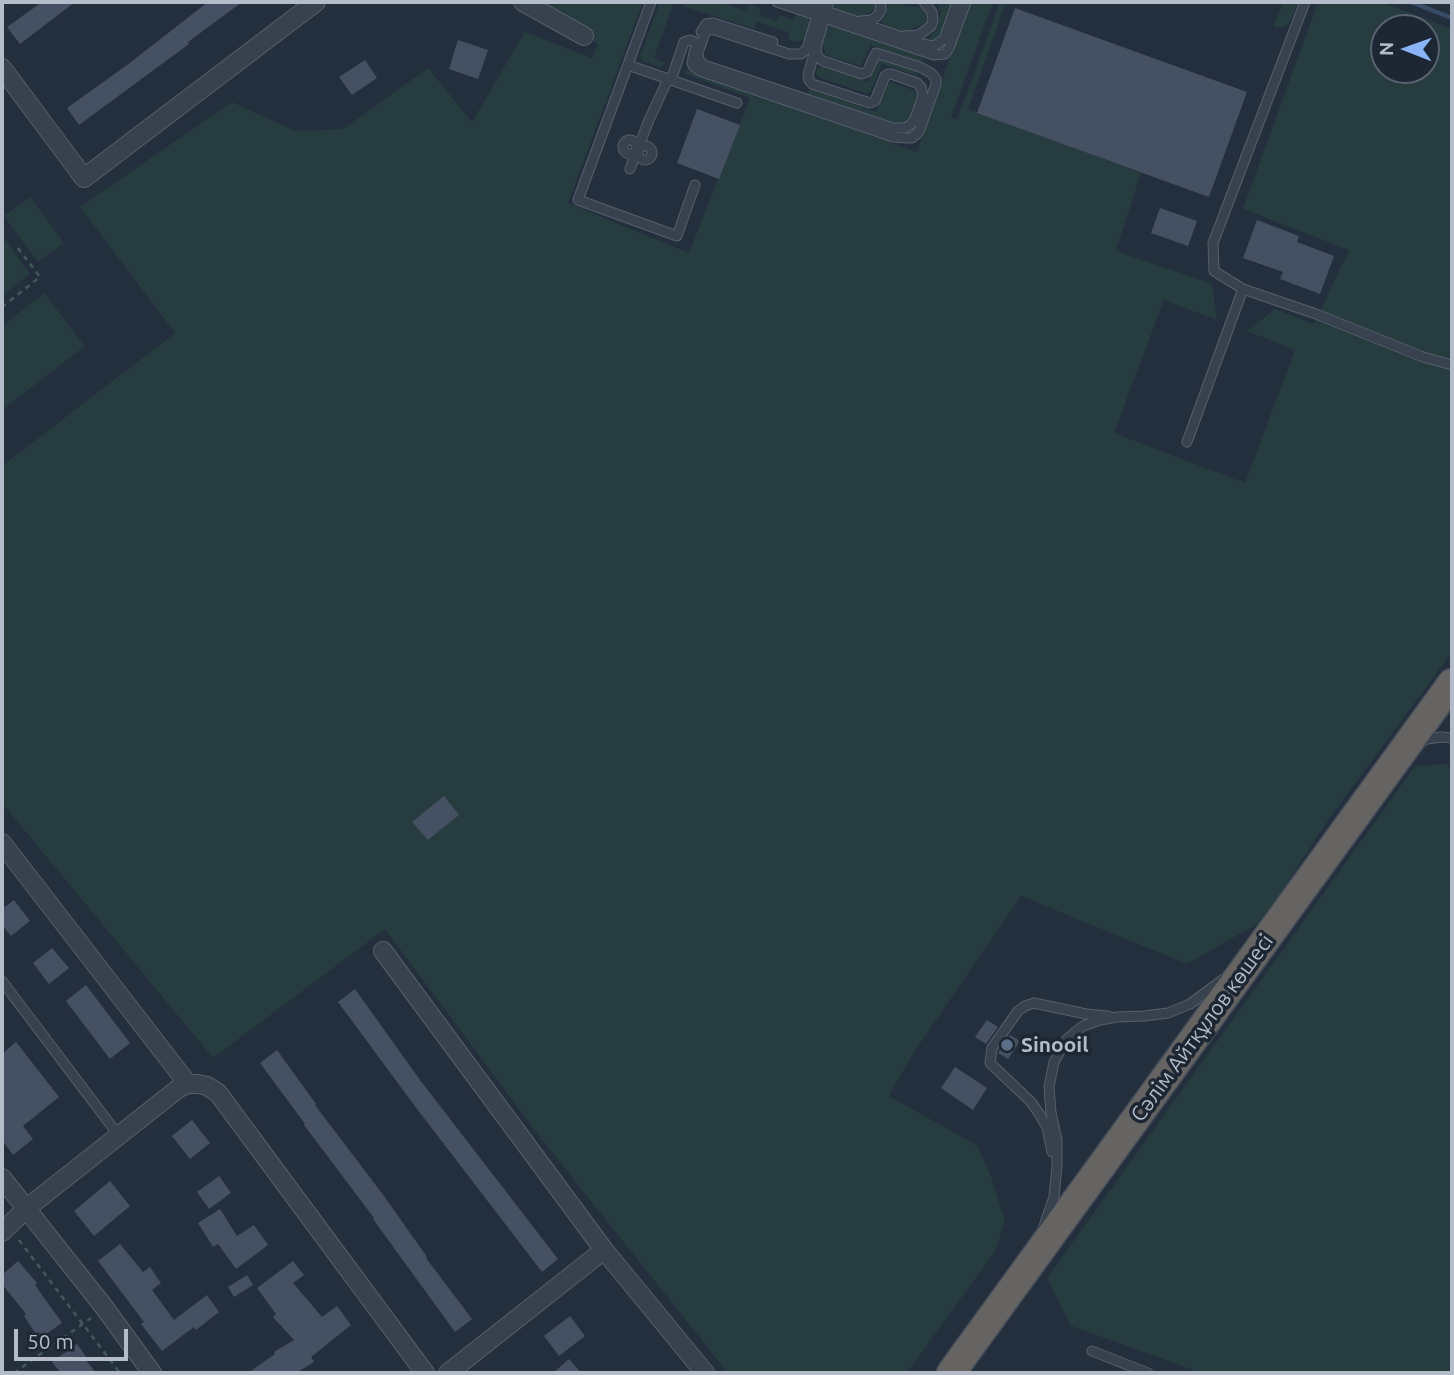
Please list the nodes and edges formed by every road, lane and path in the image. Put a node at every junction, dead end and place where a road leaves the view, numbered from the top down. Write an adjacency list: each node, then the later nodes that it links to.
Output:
1 (316, 2): 18 (street)
2 (523, 2): 13 (street)
3 (651, 2): 17 (lane)
4 (777, 2): 11 (lane)
5 (800, 2): 11 (lane)
6 (880, 2): 12 (lane)
7 (924, 2): 14 (lane)
8 (957, 2): 14 (lane)
9 (966, 2): 11 (lane)
10 (1305, 2): 24 (lane)
11 (823, 10): 12 (lane); 16 (lane)
12 (855, 21): 14 (lane)
13 (584, 36)
14 (899, 36)
15 (699, 44): 16 (lane); 16 (lane); 16 (lane); 19 (lane)
16 (813, 45)
17 (628, 65): 19 (lane); 22 (lane)
18 (2, 68)
19 (669, 80): 20 (lane); 21 (lane)
20 (737, 103)
21 (630, 169)
22 (695, 185)
23 (17, 247): 25 (path)
24 (1243, 289): 26 (lane); 27 (lane)
25 (2, 307)
26 (1452, 365)
27 (1187, 442)
28 (1452, 682): 30 (highway, Сәлім Айтқұлов көшесі)
29 (1452, 738): 30 (lane)
30 (1401, 752): 33 (highway, Сәлім Айтқұлов көшесі)
31 (2, 843): 36 (street)
32 (383, 951): 42 (street)
33 (1254, 956): 35 (lane); 43 (highway, Сәлім Айтқұлов көшесі)
34 (2, 981): 37 (lane)
35 (1117, 1017): 39 (lane); 39 (lane)
36 (188, 1084): 37 (street); 50 (street)
37 (119, 1136): 40 (street)
38 (2, 1178): 40 (street)
39 (1054, 1197): 43 (lane)
40 (27, 1208): 41 (street); 44 (street)
41 (5, 1230): 45 (path)
42 (604, 1250): 51 (street); 52 (street)
43 (1021, 1277): 53 (highway, Сәлім Айтқұлов көшесі)
44 (104, 1307): 45 (path); 49 (street)
45 (82, 1325): 47 (path); 48 (path)
46 (1092, 1351): 54 (lane)
47 (14, 1373)
48 (120, 1373)
49 (152, 1373)
50 (425, 1373)
51 (448, 1373)
52 (705, 1373)
53 (951, 1373)
54 (1148, 1373)

